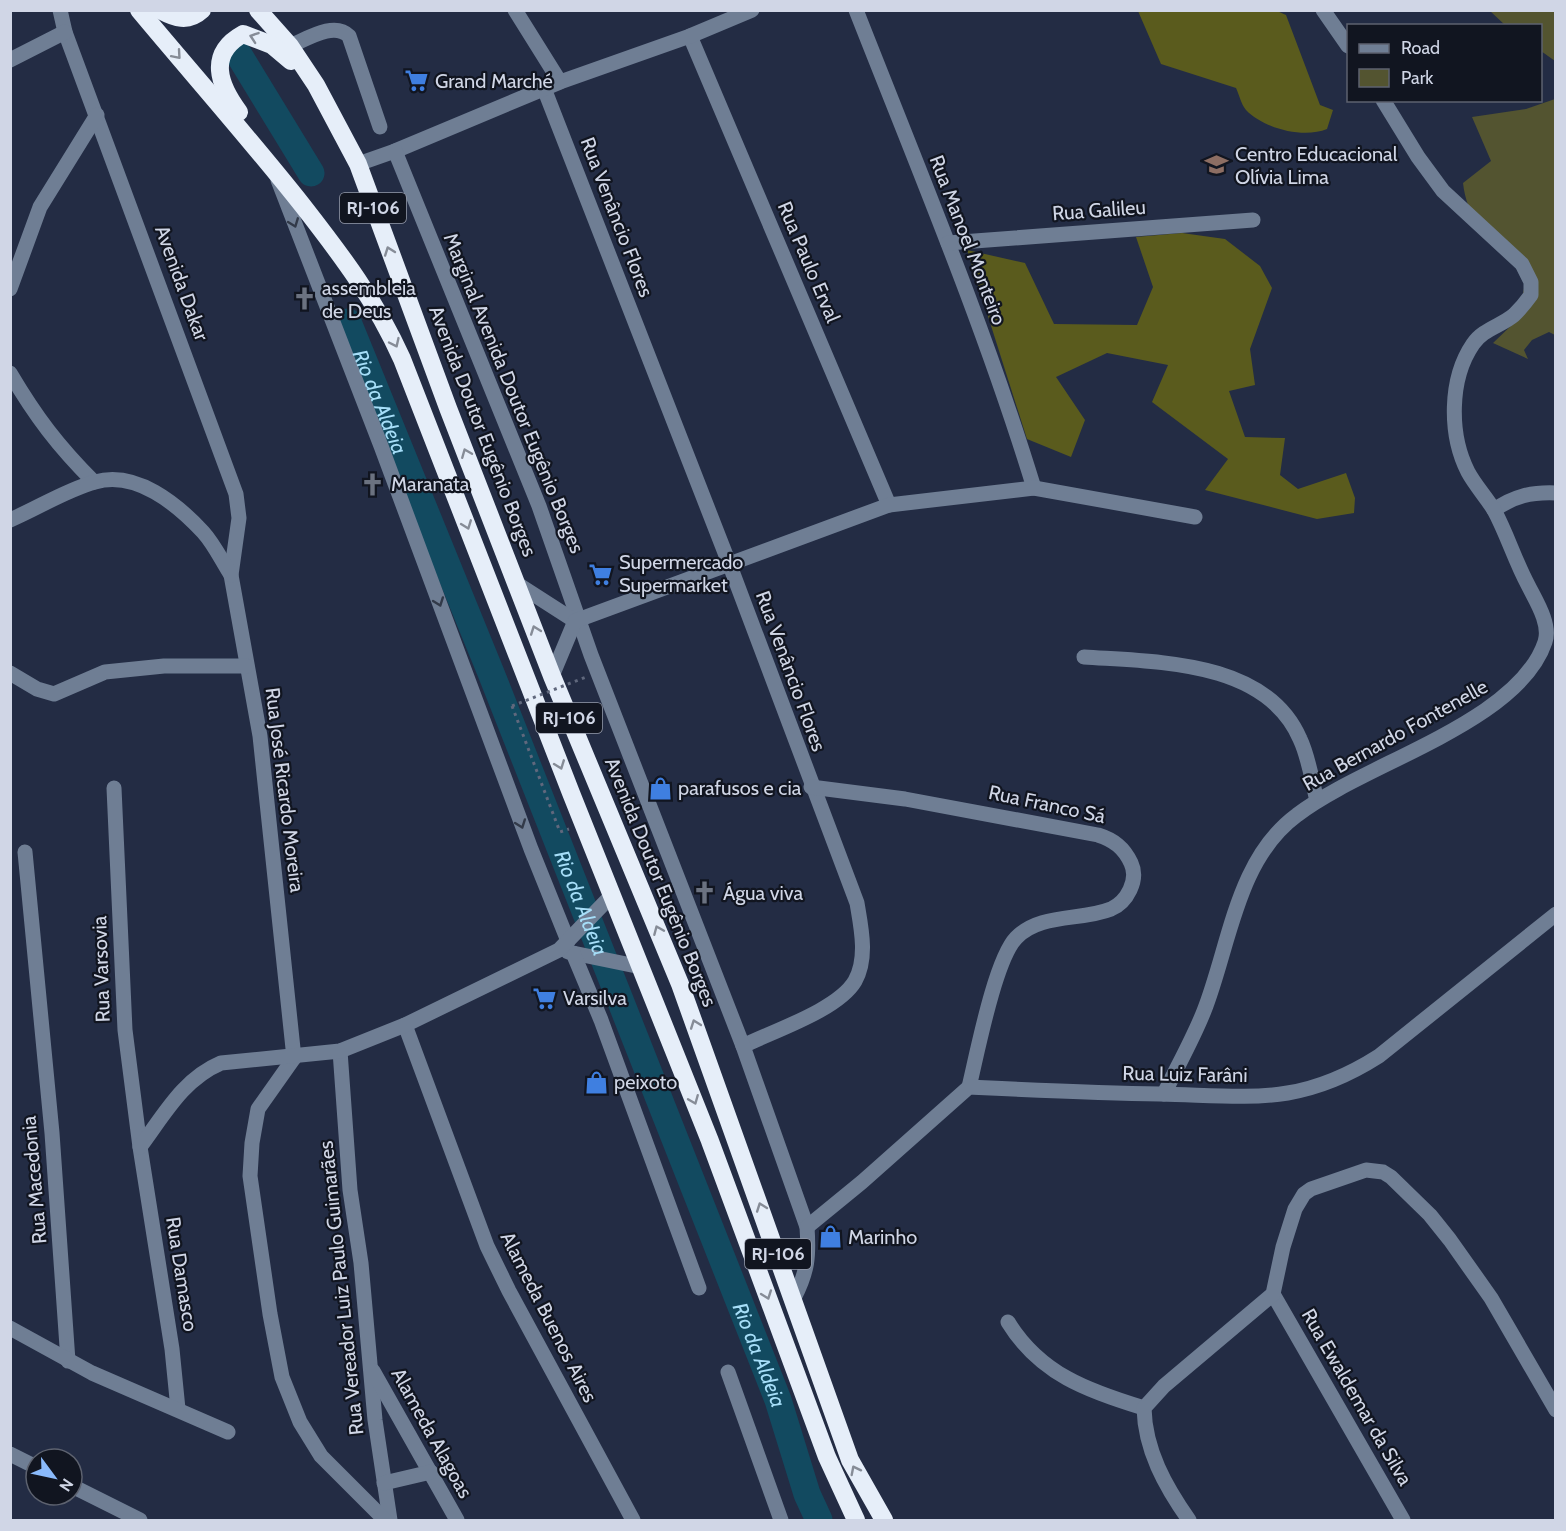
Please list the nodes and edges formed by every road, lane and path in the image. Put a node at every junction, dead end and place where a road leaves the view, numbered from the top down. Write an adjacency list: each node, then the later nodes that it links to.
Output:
1 (60, 10): 11 (street, Avenida Dakar)
2 (139, 10): 24 (highway, RJ-106, one-way to 24)
3 (160, 10): 4 (highway)
4 (202, 10)
5 (258, 10): 14 (highway, Avenida Doutor Eugênio Borges / RJ-106)
6 (515, 10): 16 (street)
7 (752, 10): 10 (street)
8 (856, 10): 26 (street, Rua Manoel Monteiro)
9 (1323, 10): 13 (street)
10 (734, 14): 12 (street)
11 (65, 32): 15 (street); 20 (street, Avenida Dakar)
12 (690, 36): 16 (street); 33 (street, Rua Paulo Erval)
13 (1347, 45)
14 (290, 46): 17 (highway, Avenida Doutor Eugênio Borges / RJ-106); 21 (street)
15 (10, 60)
16 (560, 82): 18 (street)
17 (316, 85): 23 (highway, Avenida Doutor Eugênio Borges / RJ-106); 28 (highway, one-way to 28)
18 (545, 91): 22 (street); 37 (street, Rua Venâncio Flores)
19 (1384, 102): 34 (street, Rua Bernardo Fontenelle)
20 (98, 115): 27 (street); 38 (street, Avenida Dakar)
21 (380, 128)
22 (395, 151): 23 (street); 40 (street, Marginal Avenida Doutor Eugênio Borges)
23 (358, 165): 39 (highway, Avenida Doutor Eugênio Borges / RJ-106, one-way to 23)
24 (273, 169): 28 (highway, RJ-106); 53 (street, one-way to 53)
25 (1253, 220): 26 (street, Rua Galileu)
26 (948, 243): 31 (street, Rua Manoel Monteiro)
27 (10, 289)
28 (383, 317): 49 (highway, RJ-106, one-way to 49)
29 (10, 373): 30 (street)
30 (94, 482): 36 (street); 38 (street)
31 (1034, 488): 33 (street); 35 (street)
32 (1556, 493): 34 (street)
33 (889, 505): 37 (street)
34 (1494, 510): 48 (street, Rua Bernardo Fontenelle)
35 (1196, 517)
36 (10, 520)
37 (729, 563): 40 (street); 46 (street, Rua Venâncio Flores)
38 (231, 575): 42 (street)
39 (519, 585): 40 (street); 44 (highway, Avenida Doutor Eugênio Borges / RJ-106, one-way to 39)
40 (577, 620): 44 (street); 56 (street, Marginal Avenida Doutor Eugênio Borges)
41 (1084, 657): 48 (street)
42 (246, 666): 43 (street, Rua José Ricardo Moreira); 58 (street, Rua José Ricardo Moreira)
43 (10, 672)
44 (552, 676): 65 (highway, Avenida Doutor Eugênio Borges / RJ-106, one-way to 44)
45 (586, 677): 49 (path, bridge)
46 (812, 787): 56 (street, Rua Venâncio Flores); 59 (street, Rua Franco Sá)
47 (114, 788): 61 (street, Rua Varsovia)
48 (1317, 801): 60 (street, Rua Bernardo Fontenelle)
49 (583, 823): 51 (highway, RJ-106)
50 (25, 852): 68 (street, Rua Macedonia)
51 (606, 901): 53 (street); 54 (highway, RJ-106)
52 (1556, 914): 60 (street, Rua Luiz Farâni)
53 (572, 947): 54 (street); 55 (street); 63 (street)
54 (641, 967): 86 (highway, RJ-106, one-way to 86)
55 (405, 1025): 57 (street); 84 (street, Alameda Buenos Aires)
56 (743, 1046): 62 (street, Marginal Avenida Doutor Eugênio Borges)
57 (340, 1051): 58 (street); 69 (street, Rua Vereador Luiz Paulo Guimarães)
58 (294, 1058): 61 (street); 81 (street)
59 (969, 1087): 60 (street, Rua Luiz Farâni); 62 (street)
60 (1164, 1094)
61 (140, 1147): 72 (street, Rua Damasco)
62 (807, 1227): 65 (street, Marginal Avenida Doutor Eugênio Borges)
63 (699, 1288)
64 (1273, 1294): 71 (street); 73 (street); 89 (street, Rua Ewaldemar da Silva)
65 (794, 1298): 87 (highway, Avenida Doutor Eugênio Borges / RJ-106, one-way to 65)
66 (1008, 1322): 71 (street)
67 (10, 1328): 68 (street)
68 (68, 1360): 72 (street)
69 (370, 1365): 77 (street, Alameda Alagoas); 78 (street, Rua Vereador Luiz Paulo Guimarães)
70 (728, 1372): 85 (street)
71 (1144, 1408): 88 (street)
72 (178, 1409): 74 (street)
73 (1556, 1410)
74 (228, 1432)
75 (10, 1454): 76 (street)
76 (24, 1461)
77 (431, 1472): 78 (street); 83 (street, Alameda Alagoas)
78 (384, 1483): 82 (street, Rua Vereador Luiz Paulo Guimarães)
79 (84, 1492): 80 (street)
80 (141, 1521)
81 (385, 1521)
82 (390, 1521)
83 (457, 1521)
84 (633, 1521)
85 (781, 1521)
86 (856, 1521)
87 (884, 1521)
88 (1189, 1521)
89 (1403, 1521)

